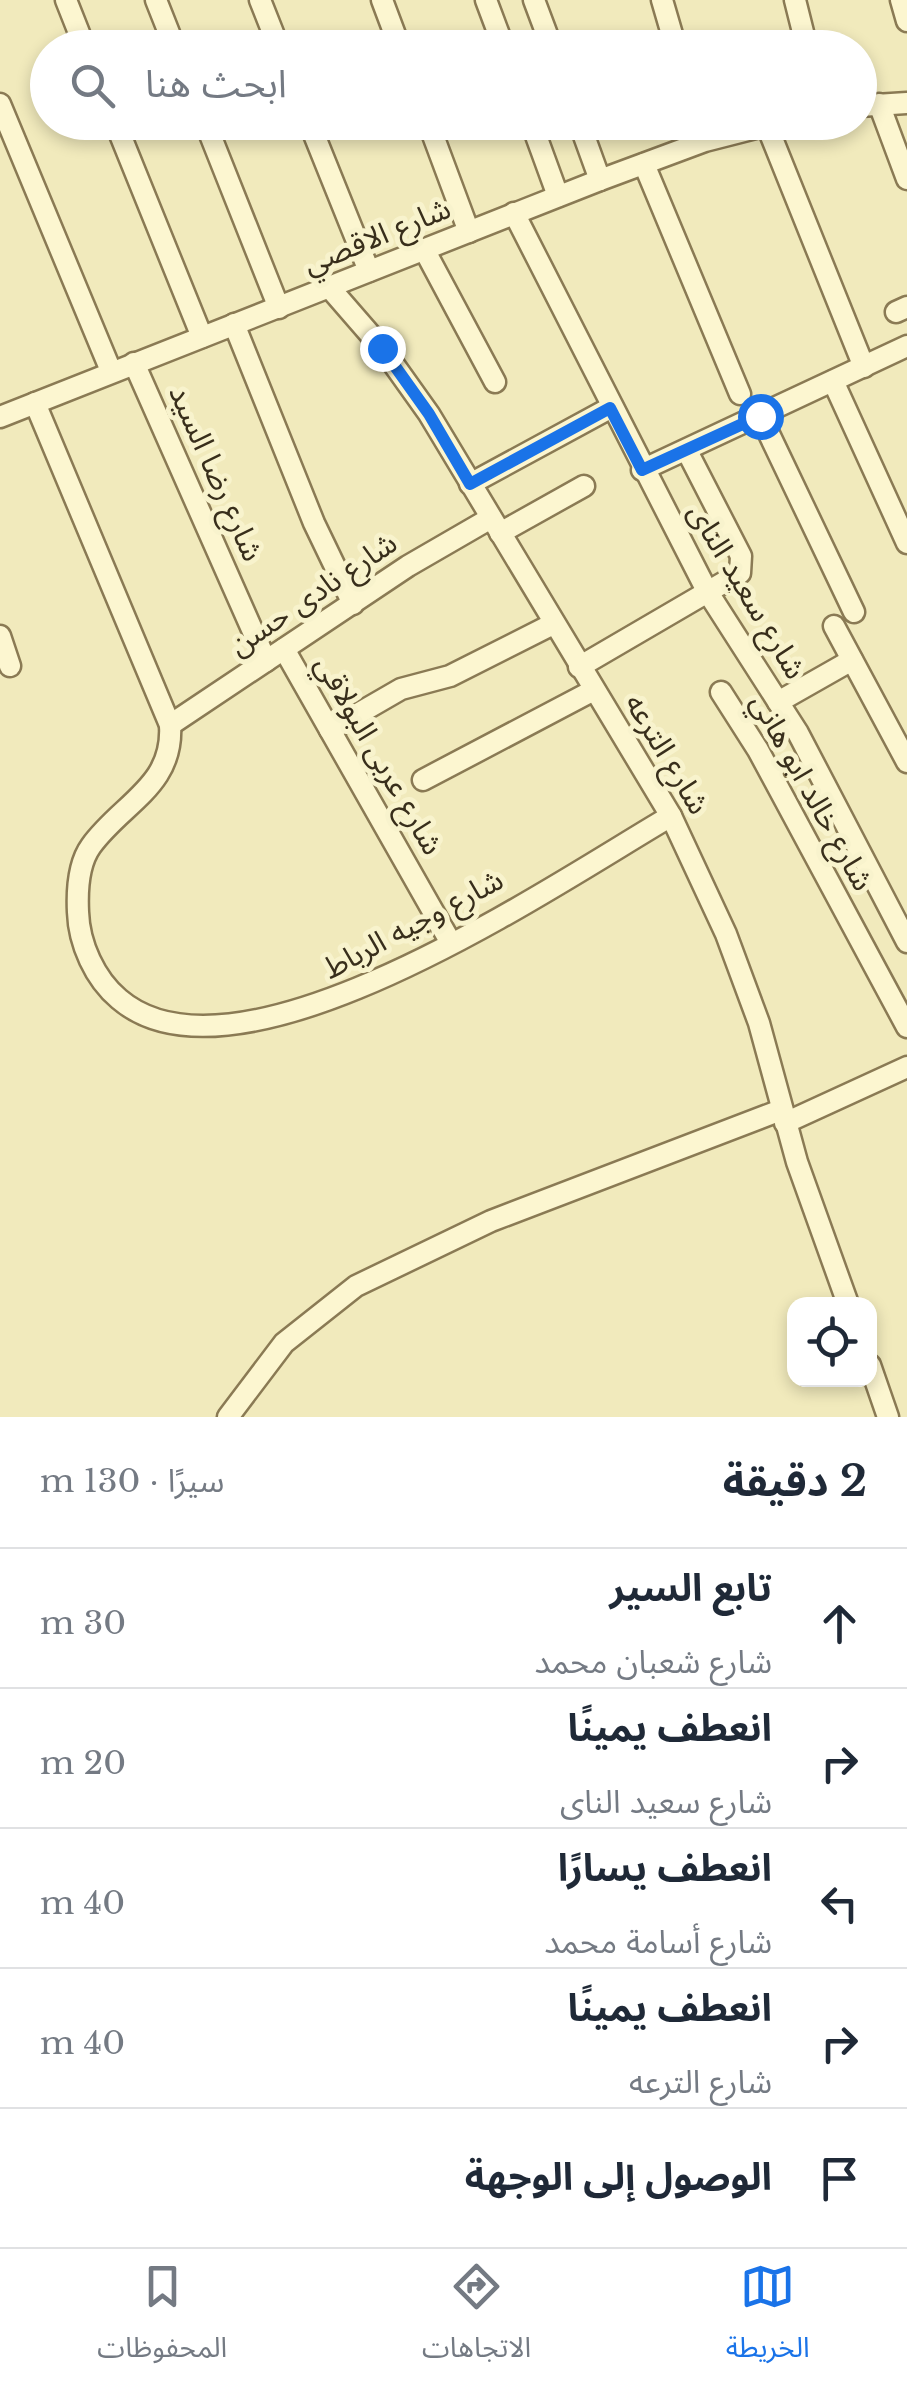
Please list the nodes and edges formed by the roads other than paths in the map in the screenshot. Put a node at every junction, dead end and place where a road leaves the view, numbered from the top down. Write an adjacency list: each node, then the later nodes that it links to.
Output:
1 (66, 0): 11 (street)
2 (156, 0): 12 (street)
3 (260, 0): 13 (street)
4 (382, 0): 14 (street)
5 (486, 0): 15 (street)
6 (534, 0): 16 (street)
7 (662, 0): 17 (street)
8 (795, 0): 18 (street)
9 (901, 0): 10 (street)
10 (907, 22)
11 (78, 30)
12 (168, 30)
13 (272, 30)
14 (393, 30)
15 (497, 30)
16 (545, 30)
17 (671, 30)
18 (802, 30)
19 (907, 103): 21 (street)
20 (0, 104): 46 (street)
21 (877, 105)
22 (877, 121): 32 (street)
23 (122, 140): 42 (street)
24 (212, 140): 40 (street)
25 (316, 140): 38 (street)
26 (435, 140): 36 (street)
27 (538, 140): 34 (street)
28 (586, 140): 33 (street)
29 (688, 140): 31 (street, شارع الاقصي)
30 (779, 140): 45 (street)
31 (644, 164): 33 (street, شارع الاقصي); 49 (street)
32 (907, 179)
33 (600, 180): 34 (street, شارع الاقصي)
34 (558, 196): 35 (street, شارع الاقصي)
35 (514, 213): 36 (street, شارع الاقصي); 51 (street, شارع سعيد الناى)
36 (469, 232): 37 (street, شارع الاقصي)
37 (425, 251): 38 (street, شارع الاقصي); 48 (street)
38 (369, 272): 39 (street, شارع الاقصي)
39 (329, 287): 40 (street, شارع الاقصي); 56 (street, شارع الترعه)
40 (279, 308): 41 (street, شارع الاقصي)
41 (234, 324): 42 (street, شارع الاقصي); 61 (street)
42 (202, 337): 44 (street, شارع الاقصي)
43 (904, 355): 45 (street)
44 (134, 363): 46 (street, شارع الاقصي); 68 (street, شارع رضا السيد)
45 (864, 367): 47 (street)
46 (112, 372): 50 (street, شارع الاقصي)
47 (832, 381): 53 (street); 59 (street)
48 (495, 382)
49 (740, 394)
50 (35, 403): 52 (street, شارع الاقصي); 74 (street)
51 (610, 408): 55 (street, شارع سعيد الناى); 56 (street)
52 (1, 413)
53 (760, 416): 54 (street); 62 (street)
54 (687, 451): 55 (street); 60 (street)
55 (642, 470): 60 (street, شارع سعيد الناى)
56 (470, 484): 58 (street, شارع الترعه)
57 (584, 486): 58 (street, شارع نادى حسن)
58 (496, 526): 61 (street, شارع نادى حسن); 63 (street, شارع الترعه)
59 (907, 543)
60 (707, 591): 70 (street); 73 (street, شارع سعيد الناى)
61 (352, 604): 66 (street, شارع نادى حسن)
62 (854, 612)
63 (553, 624): 70 (street, شارع الترعه); 75 (street)
64 (834, 626): 67 (street)
65 (0, 636): 69 (street)
66 (284, 649): 68 (street, شارع نادى حسن); 75 (street, شارع عربى البولاقي)
67 (852, 660): 73 (street); 76 (street)
68 (266, 662): 74 (street, شارع نادى حسن)
69 (10, 666)
70 (580, 667): 71 (street, شارع الترعه)
71 (594, 690): 77 (street); 78 (street, شارع الترعه)
72 (721, 692): 81 (street, شارع خالد ابو هاني)
73 (778, 702): 79 (street, شارع سعيد الناى)
74 (170, 725): 80 (street, شارع وجيه الرباط)
75 (330, 730): 80 (street, شارع عربى البولاقي)
76 (907, 762)
77 (423, 780)
78 (671, 816): 80 (street, شارع وجيه الرباط); 83 (street, شارع الترعه)
79 (907, 942)
80 (450, 943)
81 (907, 1027)
82 (907, 1067): 83 (street)
83 (783, 1116): 84 (street, شارع الترعه); 88 (street)
84 (846, 1297)
85 (877, 1385): 87 (street)
86 (907, 1402): 87 (street)
87 (888, 1416)
88 (228, 1417)

